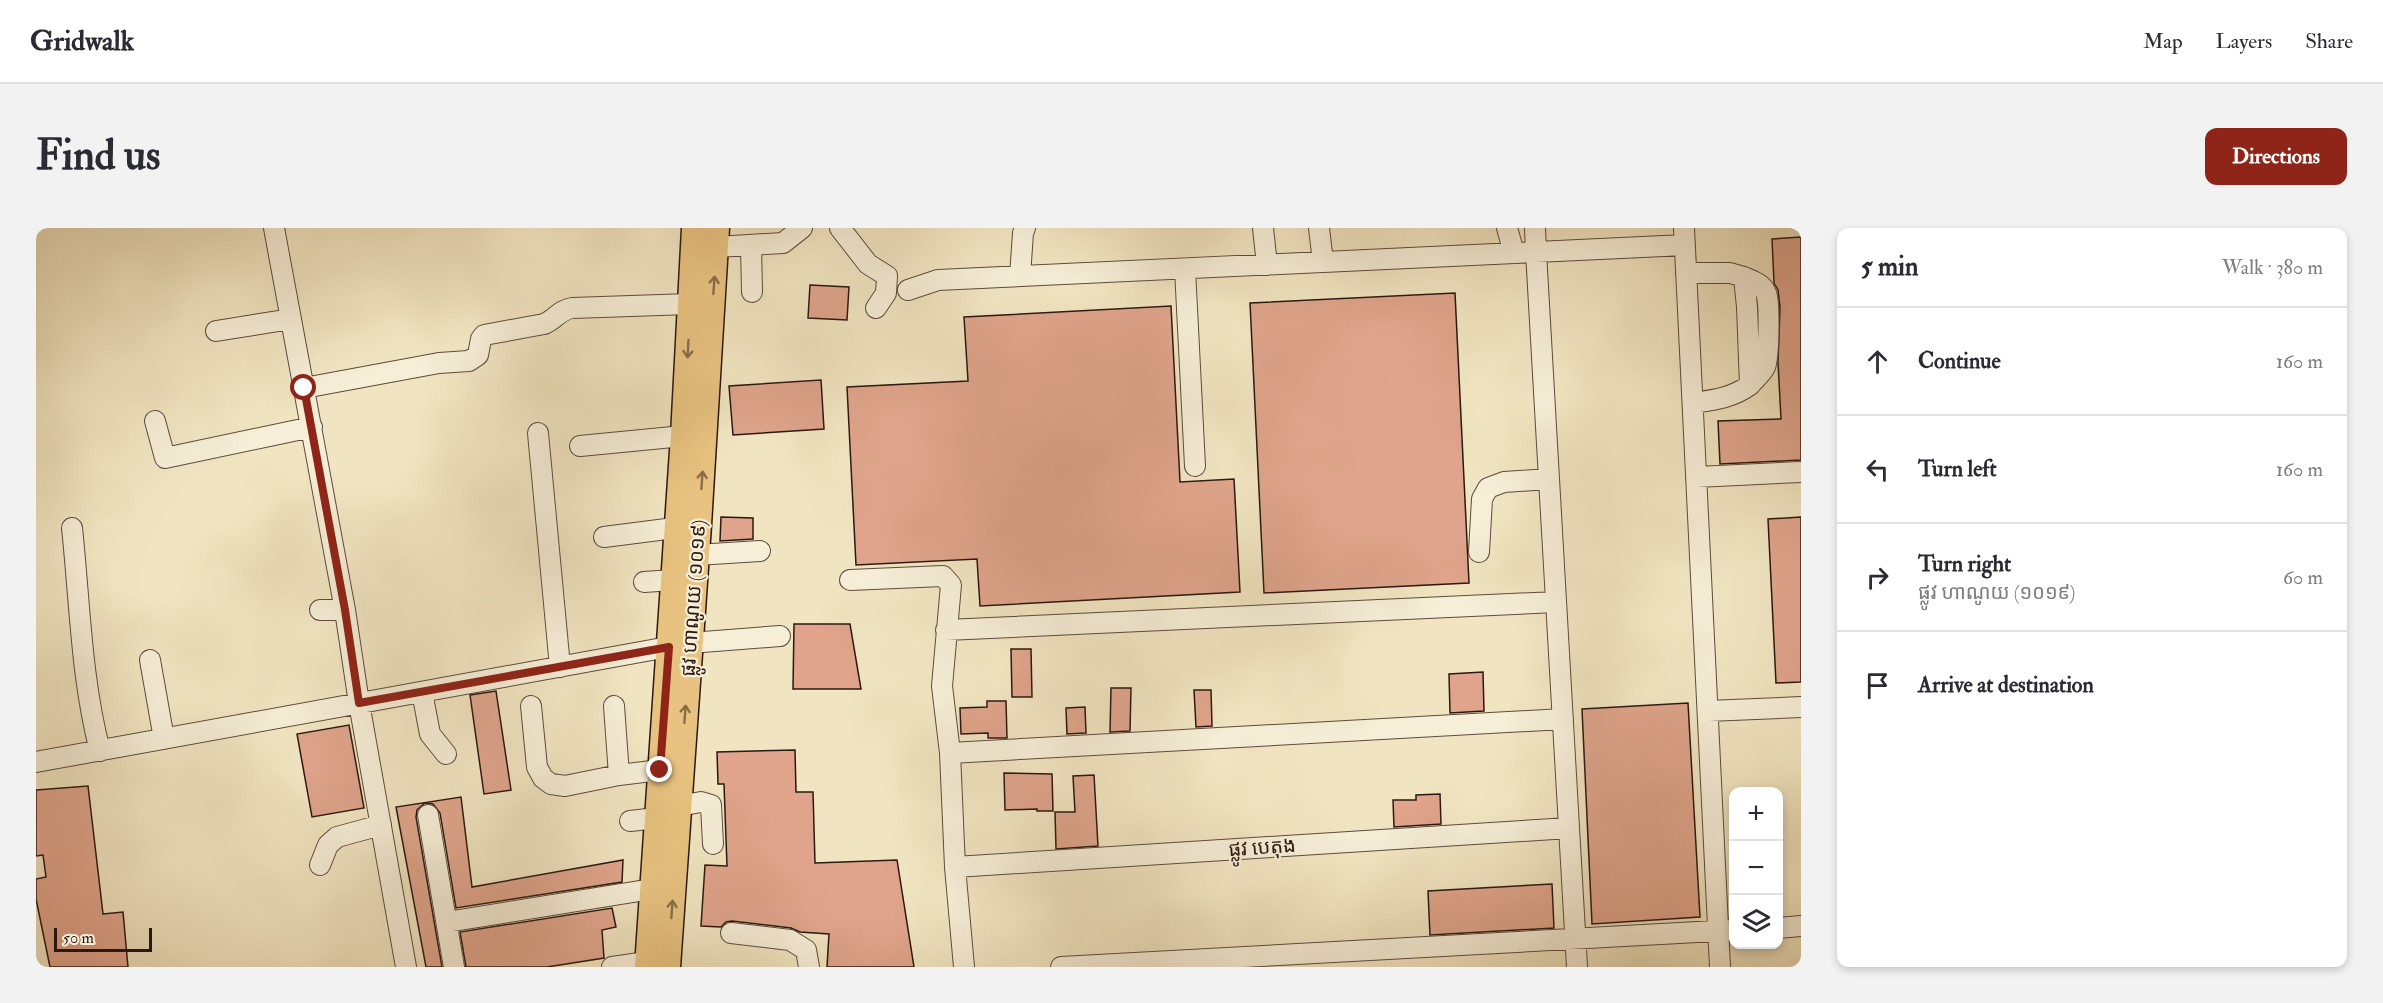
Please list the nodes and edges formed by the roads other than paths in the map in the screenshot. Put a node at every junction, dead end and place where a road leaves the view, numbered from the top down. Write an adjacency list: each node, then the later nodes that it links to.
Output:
1 (274, 228): 24 (street)
2 (694, 228): 22 (main road, ផ្លូវ ហាណូយ (១០១៩))
3 (802, 228): 12 (street)
4 (840, 228): 23 (street)
5 (1025, 228): 19 (street)
6 (1263, 228): 16 (street)
7 (1319, 228): 15 (street)
8 (1507, 228): 14 (street)
9 (1535, 228): 13 (street)
10 (1685, 237): 13 (street); 18 (street)
11 (716, 238): 12 (street); 37 (main road, ផ្លូវ ហាណូយ (១០១៩), one-way to 11)
12 (751, 246): 21 (street)
13 (1536, 252): 14 (street); 36 (street)
14 (1514, 253): 15 (street)
15 (1323, 262): 16 (street)
16 (1267, 265): 17 (street)
17 (1185, 268): 19 (street); 33 (street)
18 (1686, 273): 27 (street); 27 (street)
19 (1020, 276): 20 (street)
20 (909, 290)
21 (752, 292)
22 (690, 304): 26 (street); 31 (main road, ផ្លូវ ហាណូយ (១០១៩), one-way to 31)
23 (876, 308)
24 (291, 319): 25 (street); 26 (street)
25 (216, 331)
26 (304, 388): 29 (street)
27 (1693, 403): 35 (street)
28 (155, 421): 29 (street)
29 (312, 427): 48 (street)
30 (538, 433): 53 (street)
31 (683, 436): 32 (street); 37 (main road, ផ្លូវ ហាណូយ (១០១៩))
32 (580, 446)
33 (1195, 466)
34 (1801, 472): 35 (street)
35 (1696, 477): 59 (street)
36 (1549, 479): 41 (street); 46 (street)
37 (688, 526): 39 (street); 42 (main road, ផ្លូវ ហាណូយ (១០១៩)); 43 (main road, ផ្លូវ ហាណូយ (១០១៩))
38 (72, 528): 62 (street)
39 (604, 537)
40 (760, 551): 42 (street)
41 (1479, 552)
42 (696, 555): 51 (main road, ផ្លូវ ហាណូយ (១០១៩))
43 (673, 580): 45 (street); 51 (main road, ផ្លូវ ហាណូយ (១០១៩))
44 (850, 580): 49 (street)
45 (644, 582)
46 (1556, 602): 49 (street); 60 (street)
47 (320, 610): 48 (street)
48 (345, 610): 55 (street)
49 (946, 630): 63 (street)
50 (780, 636): 51 (street)
51 (679, 645): 53 (street); 66 (main road, ផ្លូវ ហាណូយ (១០១៩)); 68 (main road, ផ្លូវ ហាណូយ (១០១៩), one-way to 51)
52 (150, 660): 61 (street)
53 (560, 667): 54 (street)
54 (422, 692): 55 (street); 64 (street)
55 (359, 703): 61 (street); 72 (street)
56 (531, 706): 67 (street)
57 (614, 706): 67 (street)
58 (1801, 707): 59 (street)
59 (1707, 711): 81 (street)
60 (1563, 719): 63 (street); 73 (street)
61 (164, 739): 62 (street)
62 (100, 751): 65 (street)
63 (950, 753): 76 (street)
64 (446, 754)
65 (36, 762)
66 (660, 770): 67 (street); 70 (main road, ផ្លូវ ហាណូយ (១០១៩))
67 (619, 775)
68 (679, 806): 74 (street); 84 (main road, ផ្លូវ ហាណូយ (១០១៩), one-way to 68)
69 (428, 815): 78 (street)
70 (657, 818): 71 (street); 77 (main road, ផ្លូវ ហាណូយ (១០១៩))
71 (630, 821)
72 (381, 825): 75 (street); 85 (street)
73 (1569, 828): 76 (street, ផ្លូវ បេតុង); 83 (street)
74 (713, 844)
75 (320, 865)
76 (955, 867): 89 (street)
77 (652, 889): 78 (street); 84 (main road, ផ្លូវ ហាណូយ (១០១៩))
78 (447, 922): 86 (street)
79 (1801, 926): 80 (street)
80 (1783, 928)
81 (1726, 930): 83 (street); 92 (street)
82 (731, 933): 88 (street)
83 (1575, 938): 90 (street); 91 (street)
84 (654, 965): 87 (street)
85 (406, 967)
86 (454, 967)
87 (612, 967)
88 (809, 967)
89 (964, 967)
90 (1061, 967)
91 (1577, 967)
92 (1720, 967)

